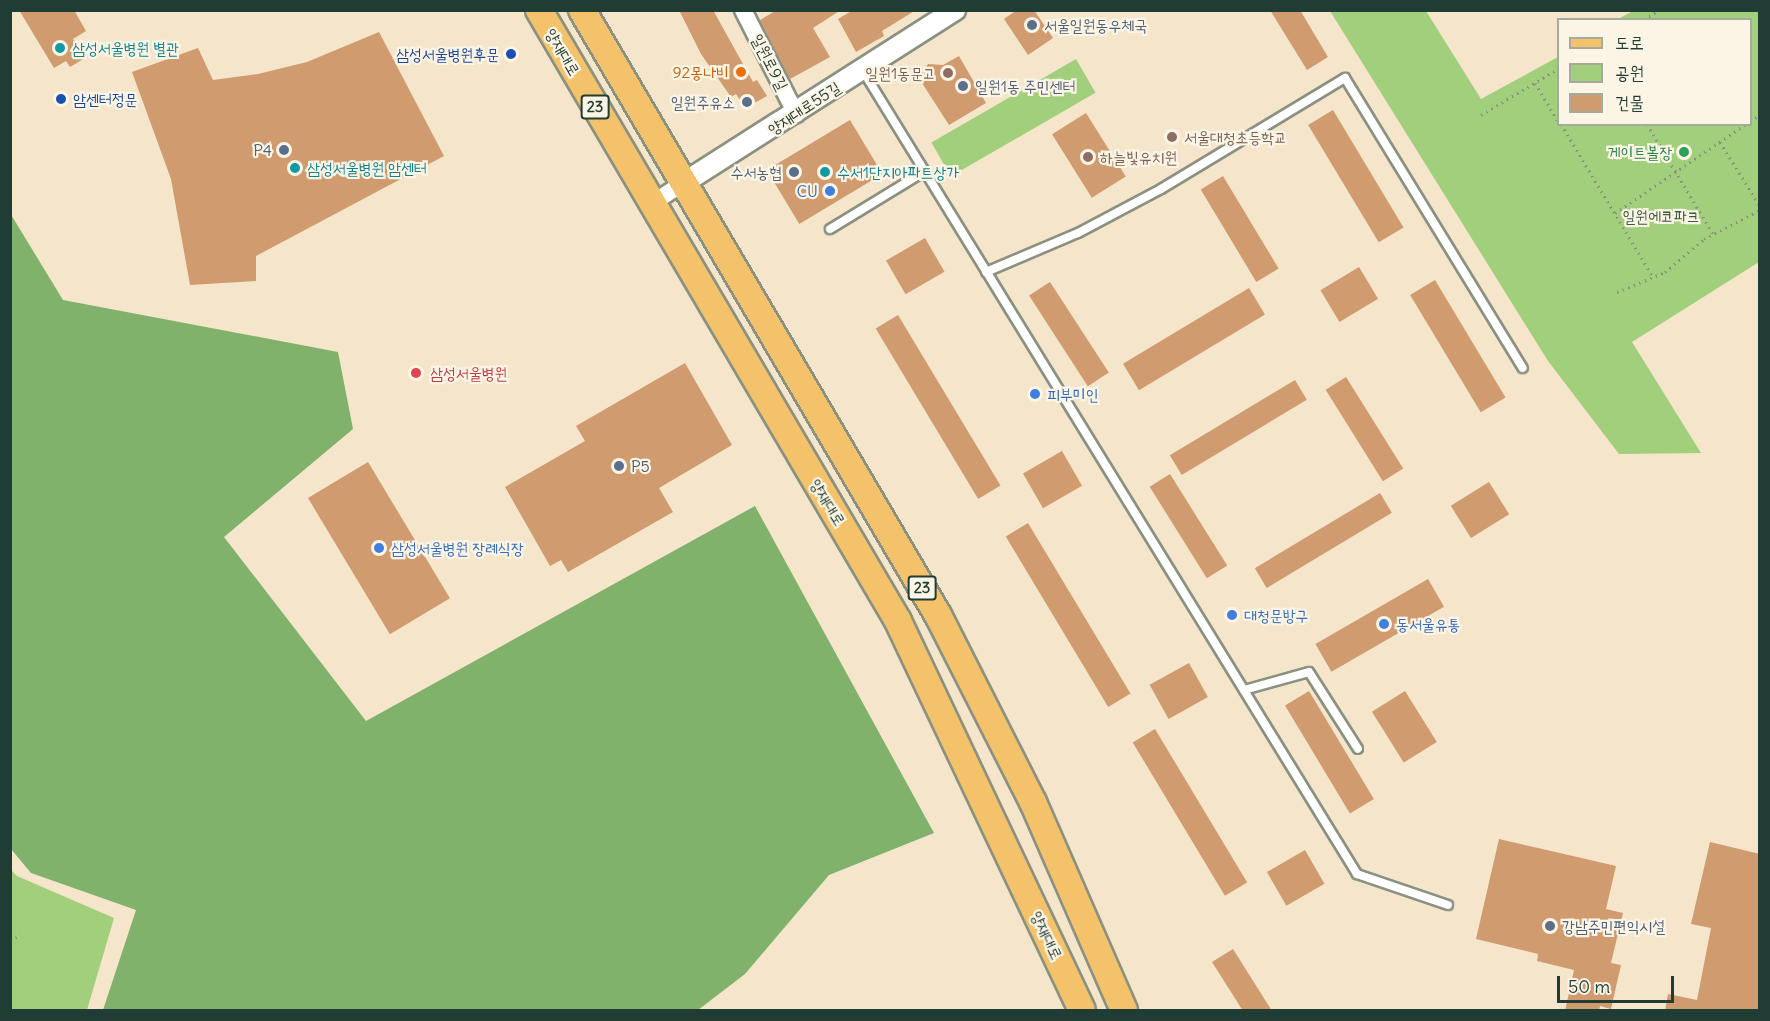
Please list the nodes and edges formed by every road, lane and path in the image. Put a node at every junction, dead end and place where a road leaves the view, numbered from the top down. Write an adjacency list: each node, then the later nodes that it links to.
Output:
1 (539, 10): 18 (main road, 양재대로 / 23)
2 (582, 10): 17 (main road, 23)
3 (955, 10): 6 (street, 양재대로55길)
4 (746, 11): 8 (street, 일원로9길)
5 (1557, 70): 7 (path)
6 (863, 71): 8 (street, 양재대로55길); 15 (lane)
7 (1535, 83): 9 (path); 10 (path)
8 (796, 114): 17 (street, 양재대로55길)
9 (1481, 115)
10 (1557, 118)
11 (1562, 126): 20 (path)
12 (1648, 126): 16 (path)
13 (1743, 126): 14 (path)
14 (1720, 142): 16 (path); 19 (path)
15 (925, 171): 21 (lane); 23 (lane)
16 (1675, 172): 20 (path); 22 (path)
17 (682, 184): 18 (street, 양재대로55길); 33 (main road, 23)
18 (651, 204): 32 (main road, 양재대로 / 23)
19 (1760, 208): 22 (path)
20 (1615, 213): 24 (path)
21 (830, 230)
22 (1713, 234): 24 (path)
23 (986, 272): 26 (lane); 27 (lane)
24 (1653, 277): 25 (path)
25 (1617, 292)
26 (1523, 368)
27 (1244, 690): 28 (lane); 29 (lane)
28 (1358, 749)
29 (1448, 905)
30 (21, 935): 31 (path)
31 (10, 940)
32 (1082, 1011)
33 (1124, 1011)

